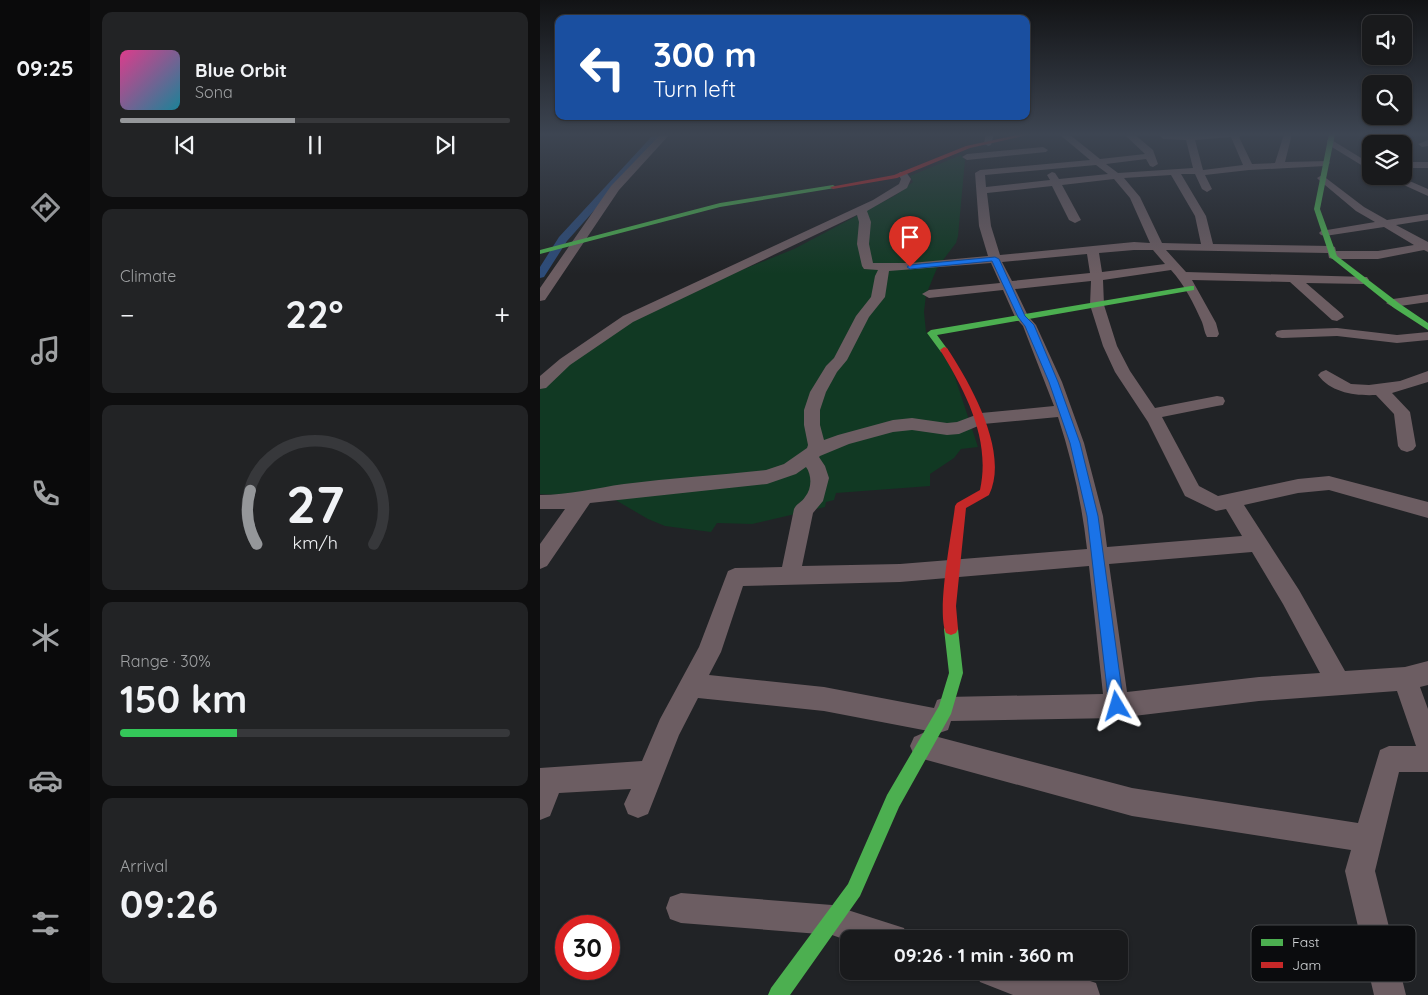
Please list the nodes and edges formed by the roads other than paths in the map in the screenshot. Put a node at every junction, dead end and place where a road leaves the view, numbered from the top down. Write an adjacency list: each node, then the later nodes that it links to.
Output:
1 (622, 180): 23 (street)
2 (877, 180): 23 (street)
3 (905, 180): 18 (street)
4 (981, 180): 15 (street)
5 (1055, 180): 12 (street)
6 (1082, 180): 12 (street)
7 (1119, 180): 24 (street)
8 (1179, 180): 25 (street)
9 (1203, 180): 14 (street)
10 (1322, 180): 22 (street)
11 (1325, 180): 21 (street)
12 (1057, 183): 15 (street); 20 (street)
13 (1408, 185): 16 (street)
14 (1207, 189)
15 (982, 190): 30 (street)
16 (1428, 194): 17 (street)
17 (1416, 197)
18 (861, 210): 31 (street); 51 (street)
19 (1428, 217): 21 (street)
20 (1075, 220)
21 (1387, 223): 22 (street); 26 (street)
22 (1325, 233): 28 (street)
23 (572, 244): 29 (street); 39 (street)
24 (1157, 245): 25 (street); 27 (street); 32 (street)
25 (1207, 246): 28 (street)
26 (1427, 247): 28 (street)
27 (1092, 250): 30 (street); 33 (street)
28 (1332, 252): 35 (street)
29 (544, 253)
30 (995, 259): 31 (street); 36 (street)
31 (884, 268): 58 (street)
32 (1178, 271): 33 (street); 34 (street); 37 (street)
33 (1097, 276): 36 (street); 42 (street)
34 (1294, 279): 35 (street); 43 (street)
35 (1363, 280): 41 (street)
36 (1007, 286): 38 (street); 44 (street)
37 (1191, 288): 42 (street); 46 (street)
38 (929, 294)
39 (540, 297)
40 (1428, 298): 41 (street)
41 (1393, 303): 45 (street)
42 (1098, 305): 44 (street); 55 (street)
43 (1338, 317)
44 (1023, 318): 54 (street); 56 (street)
45 (1428, 327)
46 (1212, 334)
47 (1282, 334): 48 (street)
48 (1428, 336)
49 (1326, 374): 52 (street)
50 (1428, 376): 52 (street)
51 (540, 384)
52 (1378, 388): 57 (street)
53 (1217, 401): 55 (street)
54 (1064, 412): 56 (street); 65 (street)
55 (1151, 414): 60 (street)
56 (981, 420): 58 (street); 67 (street)
57 (1407, 446)
58 (811, 454): 59 (street); 68 (street)
59 (584, 497): 61 (street); 66 (street)
60 (1231, 501): 62 (street); 64 (street)
61 (540, 502)
62 (1422, 508): 63 (street)
63 (1428, 526)
64 (1257, 543): 65 (street); 70 (street)
65 (1098, 558): 67 (street); 72 (street)
66 (540, 560)
67 (953, 569): 68 (street); 73 (street)
68 (790, 576): 71 (street)
69 (1417, 676): 70 (street); 74 (street)
70 (1338, 683): 72 (street)
71 (691, 685): 73 (street); 77 (street)
72 (1117, 706): 73 (street)
73 (943, 715): 75 (street)
74 (1428, 744)
75 (923, 746): 81 (street); 83 (street)
76 (1428, 759): 81 (street)
77 (650, 774): 78 (street); 79 (street)
78 (546, 781): 80 (street)
79 (638, 804)
80 (540, 806)
81 (1368, 839): 84 (street)
82 (681, 908): 83 (street)
83 (832, 920): 85 (street); 88 (street)
84 (1373, 925)
85 (864, 930)
86 (1016, 980): 89 (street)
87 (1387, 982): 90 (street)
88 (778, 995)
89 (1084, 995)
90 (1390, 995)

